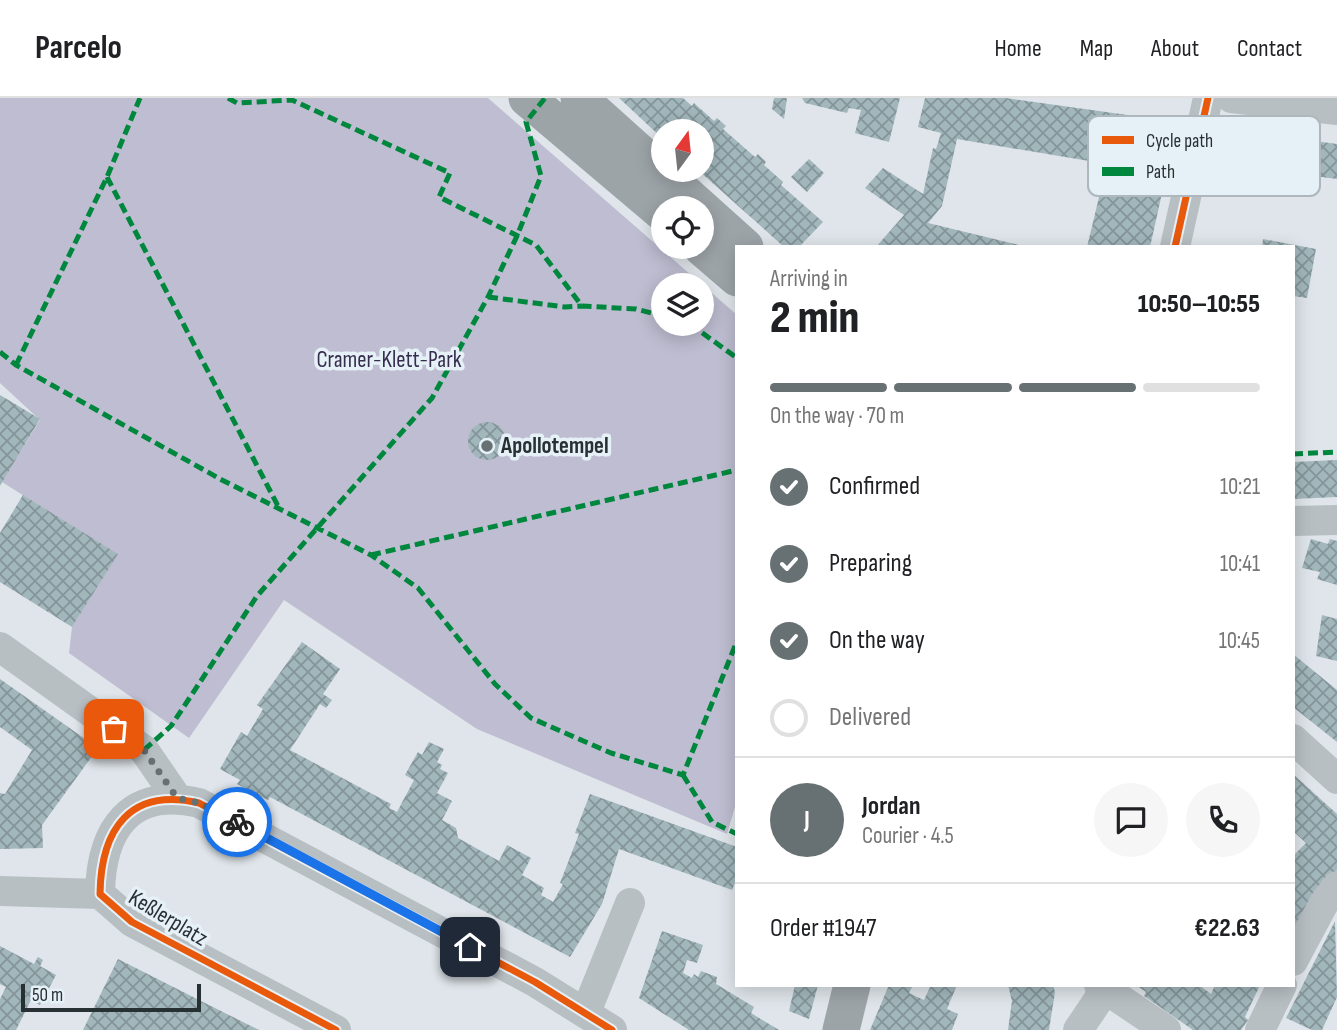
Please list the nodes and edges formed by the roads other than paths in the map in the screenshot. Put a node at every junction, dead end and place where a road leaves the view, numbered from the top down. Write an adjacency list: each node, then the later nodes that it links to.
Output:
1 (527, 98): 8 (main road)
2 (579, 98): 10 (main road)
3 (1208, 98): 6 (street)
4 (1231, 98): 5 (street)
5 (1337, 110)
6 (1204, 116)
7 (1187, 196): 9 (street)
8 (651, 203)
9 (1176, 244)
10 (743, 245)
11 (714, 258): 12 (main road)
12 (735, 276)
13 (1337, 520): 14 (street)
14 (1295, 521)
15 (0, 647): 18 (street)
16 (1295, 741): 17 (street)
17 (1337, 779)
18 (177, 798): 21 (street, Keßlerplatz); 27 (street)
19 (1337, 886): 23 (street)
20 (0, 891): 21 (street)
21 (100, 894): 28 (street, Keßlerplatz)
22 (631, 903): 27 (street)
23 (1295, 957)
24 (852, 987): 30 (main road)
25 (1281, 987): 33 (street)
26 (1102, 988): 31 (street); 32 (street)
27 (586, 1012): 29 (street)
28 (336, 1030)
29 (612, 1030)
30 (841, 1030)
31 (1078, 1030)
32 (1166, 1030)
33 (1260, 1030)

